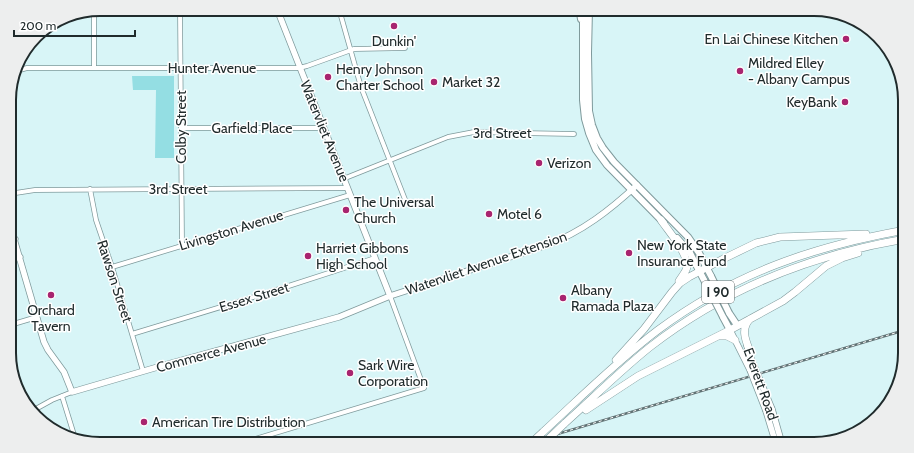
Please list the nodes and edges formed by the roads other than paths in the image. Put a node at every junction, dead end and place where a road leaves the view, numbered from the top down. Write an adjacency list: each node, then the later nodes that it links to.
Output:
1 (180, 16): 14 (street, Colby Street)
2 (280, 16): 15 (street, Watervliet Avenue)
3 (341, 16): 11 (street)
4 (581, 16): 9 (main road)
5 (583, 16): 9 (main road)
6 (589, 16): 12 (main road)
7 (591, 16): 12 (main road)
8 (94, 17): 13 (street)
9 (583, 27): 26 (main road)
10 (405, 48): 11 (street, Hunter Avenue)
11 (350, 50): 15 (street, Hunter Avenue); 20 (street)
12 (588, 64): 22 (main road)
13 (94, 68): 14 (street, Hunter Avenue); 16 (street, Hunter Avenue)
14 (181, 68): 15 (street, Hunter Avenue); 17 (street, Colby Street)
15 (299, 68): 18 (street, Watervliet Avenue)
16 (22, 69)
17 (180, 128): 18 (street, Garfield Place); 25 (street, Colby Street)
18 (323, 128): 21 (street, Watervliet Avenue)
19 (574, 134): 20 (street, 3rd Street)
20 (391, 161): 21 (street, 3rd Street); 29 (street)
21 (343, 179): 23 (street, Watervliet Avenue)
22 (637, 185): 26 (street, Watervliet Avenue Extension); 41 (main road)
23 (347, 188): 25 (street, 3rd Street); 28 (street, Watervliet Avenue)
24 (90, 189): 25 (street, 3rd Street); 27 (street, 3rd Street); 40 (street, Rawson Street)
25 (181, 189): 36 (street, Colby Street)
26 (632, 190): 30 (main road); 42 (street, Watervliet Avenue Extension)
27 (16, 193)
28 (350, 194): 36 (street, Livingston Avenue); 39 (street, Watervliet Avenue)
29 (406, 202)
30 (661, 220): 41 (main road); 43 (highway)
31 (898, 231): 41 (highway)
32 (898, 232): 57 (highway, I 90)
33 (898, 241): 59 (highway, I 90)
34 (16, 242): 37 (street)
35 (898, 242): 44 (highway)
36 (182, 245): 40 (street, Livingston Avenue)
37 (20, 257): 38 (street); 45 (street)
38 (16, 258)
39 (376, 258): 42 (street, Watervliet Avenue); 49 (street, Essex Street)
40 (112, 267): 49 (street, Rawson Street)
41 (703, 269): 43 (highway); 47 (main road, bridge); 48 (main road, bridge)
42 (390, 296): 53 (street, Commerce Avenue); 61 (street, Watervliet Avenue)
43 (668, 297): 57 (highway)
44 (756, 315): 47 (highway); 52 (highway)
45 (37, 317): 46 (street); 54 (street)
46 (16, 323)
47 (737, 325): 48 (highway); 52 (street, Everett Road)
48 (730, 330): 50 (highway); 51 (street, Everett Road)
49 (132, 334): 53 (street, Rawson Street)
50 (717, 336): 51 (highway); 59 (highway)
51 (735, 340): 58 (street, Everett Road, bridge)
52 (749, 349): 58 (street, Everett Road, bridge)
53 (143, 371): 54 (street, Commerce Avenue)
54 (72, 392): 55 (street, Commerce Avenue)
55 (62, 396): 56 (street, Commerce Avenue); 60 (street)
56 (37, 408)
57 (568, 409): 62 (highway, I 90, bridge)
58 (769, 410): 64 (street, Everett Road); 65 (street, Everett Road)
59 (564, 424): 63 (highway, I 90, bridge)
60 (73, 433)
61 (262, 437)
62 (538, 437)
63 (550, 437)
64 (775, 437)
65 (779, 437)

